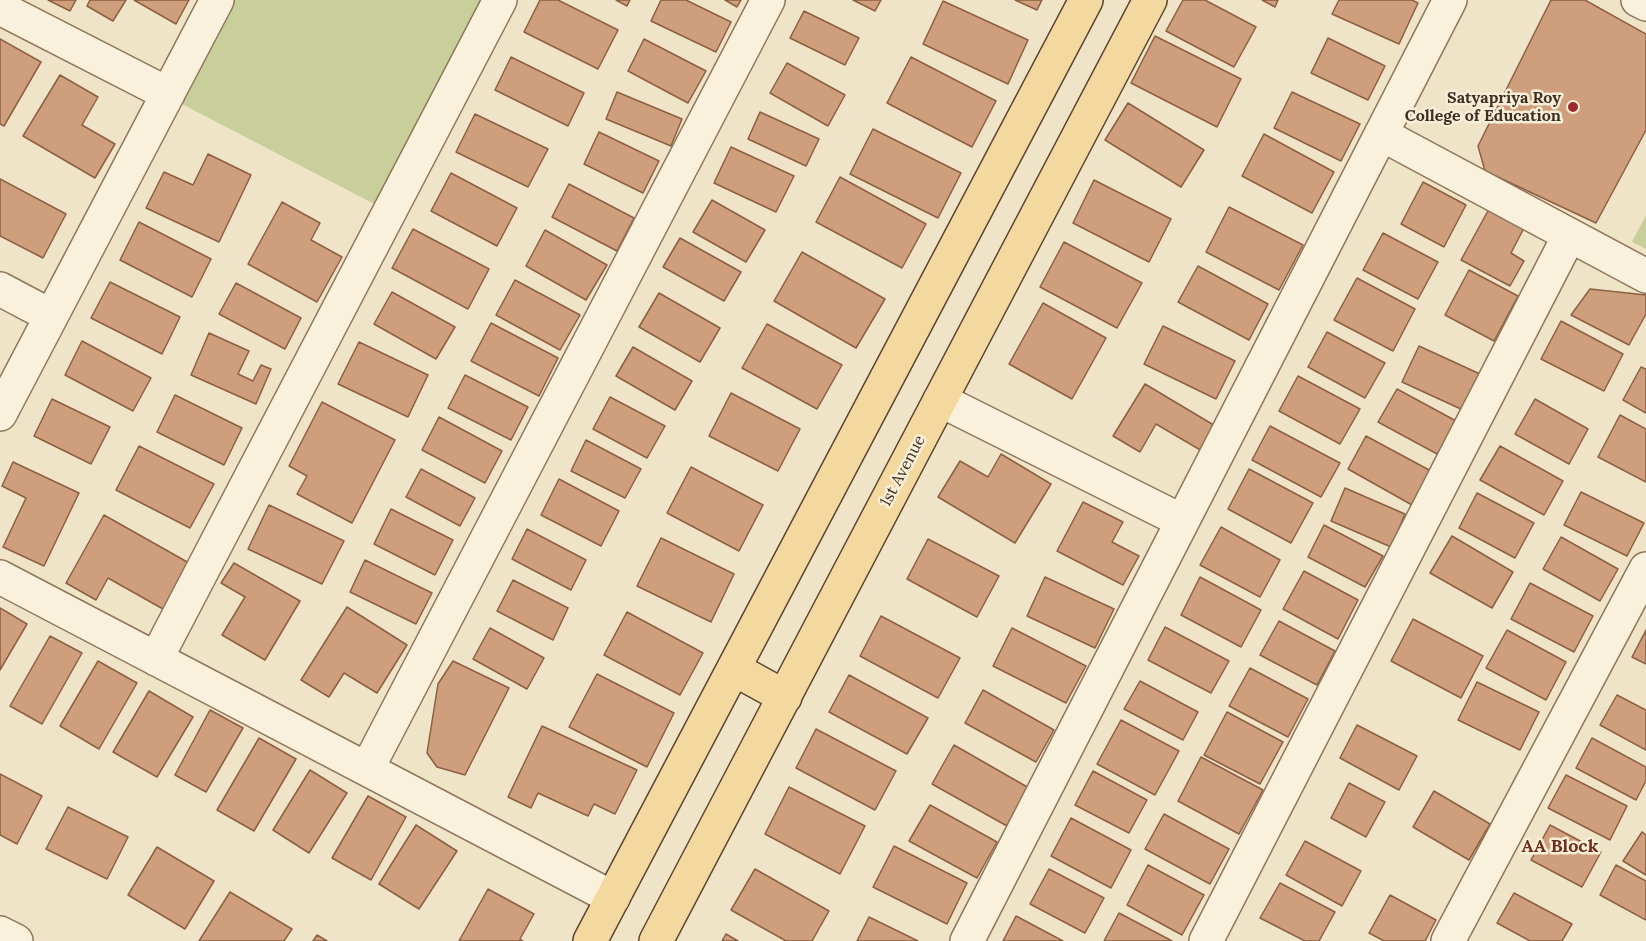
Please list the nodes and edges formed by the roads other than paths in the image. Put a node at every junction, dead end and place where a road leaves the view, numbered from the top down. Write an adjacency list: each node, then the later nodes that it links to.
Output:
1 (217, 0): 10 (street)
2 (500, 0): 21 (street)
3 (768, 0): 24 (street)
4 (1086, 0): 22 (main road)
5 (1150, 0): 16 (main road, 1st Avenue)
6 (1450, 0): 11 (street)
7 (1638, 0): 8 (street)
8 (1646, 4)
9 (0, 8): 10 (street)
10 (168, 94): 15 (street)
11 (1381, 134): 12 (street); 18 (street)
12 (1569, 236): 13 (street); 31 (street)
13 (1646, 276)
14 (0, 289): 15 (street)
15 (51, 316): 17 (street)
16 (940, 400): 18 (street); 23 (main road, 1st Avenue)
17 (0, 414)
18 (1182, 521): 30 (street)
19 (1646, 569): 32 (street)
20 (0, 577): 21 (street)
21 (156, 659): 24 (street)
22 (734, 669): 23 (main road); 25 (main road)
23 (785, 697): 29 (main road, 1st Avenue)
24 (367, 769): 25 (street)
25 (613, 898): 28 (main road)
26 (0, 933): 27 (street)
27 (16, 941)
28 (590, 941)
29 (656, 941)
30 (967, 941)
31 (1206, 941)
32 (1448, 941)

